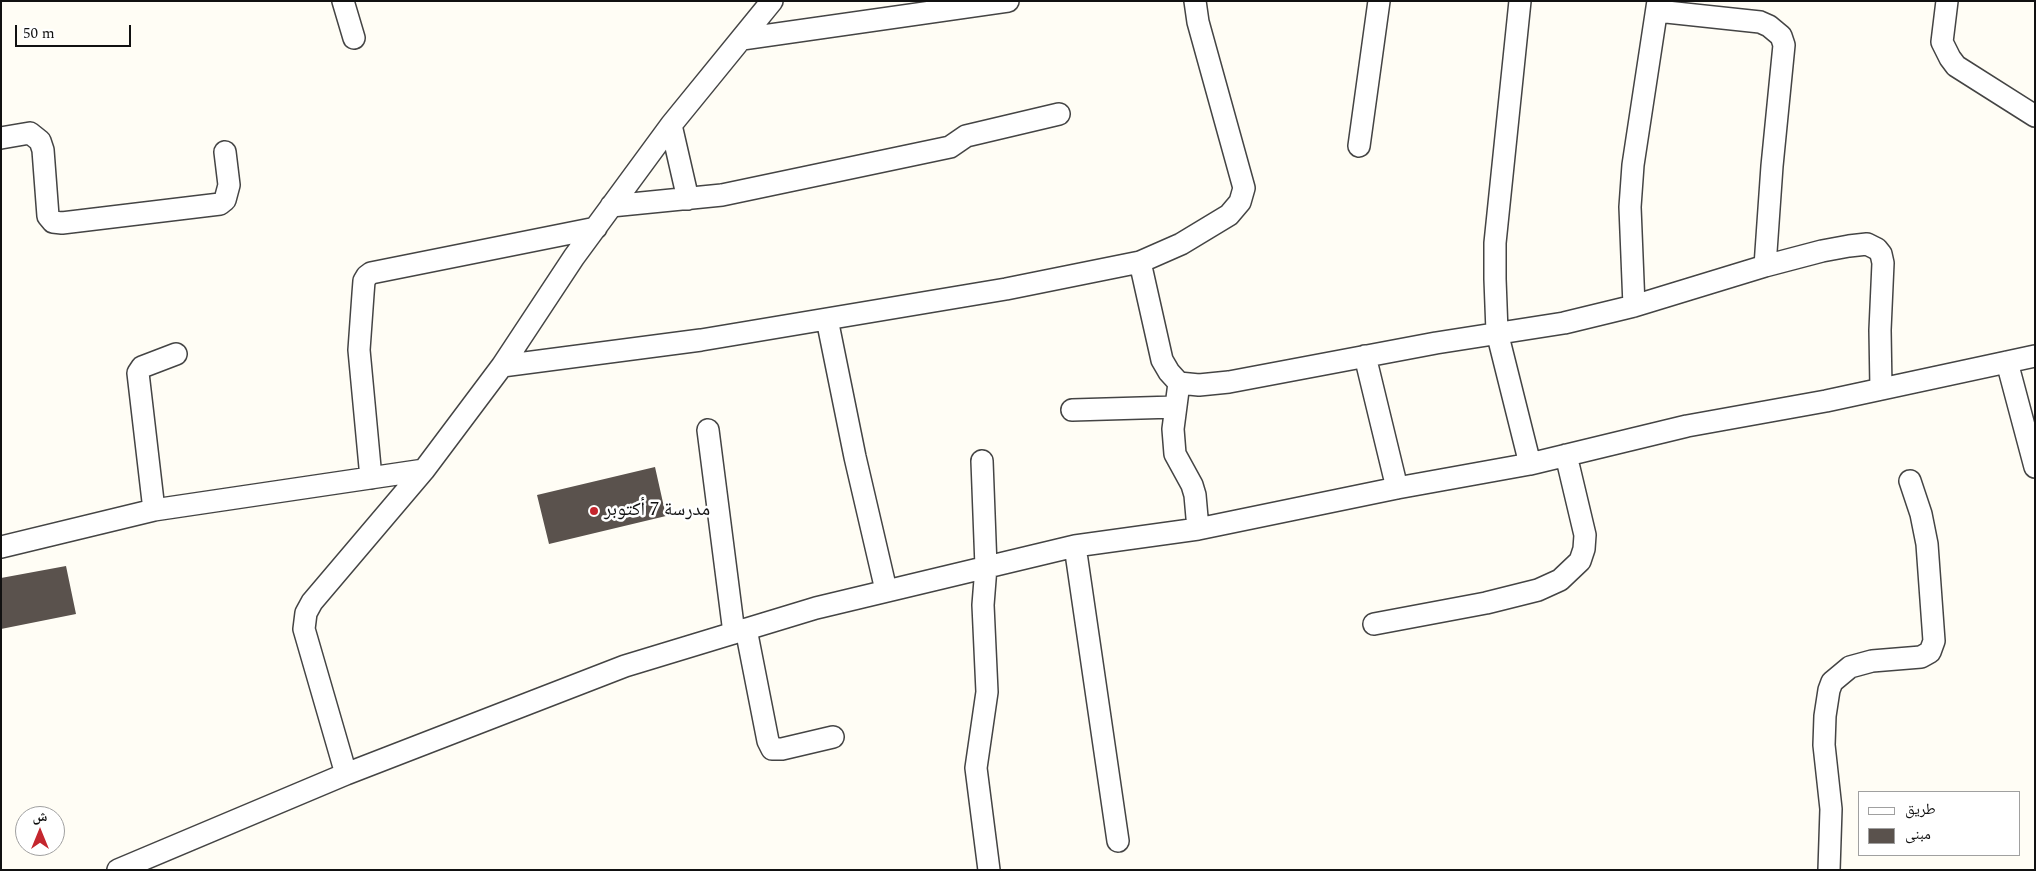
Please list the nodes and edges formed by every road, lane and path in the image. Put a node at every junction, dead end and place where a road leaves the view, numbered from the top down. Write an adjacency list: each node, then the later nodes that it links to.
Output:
1 (343, 1): 9 (street)
2 (772, 1): 10 (street)
3 (1008, 1): 10 (street)
4 (1195, 1): 20 (street)
5 (1379, 1): 15 (street)
6 (1520, 1): 24 (street)
7 (1947, 1): 12 (street)
8 (1657, 6): 21 (street); 22 (street)
9 (354, 38)
10 (742, 39): 13 (street)
11 (1059, 114): 17 (street)
12 (2035, 116)
13 (671, 125): 17 (street); 18 (street)
14 (1, 138): 16 (street)
15 (1358, 146)
16 (225, 152)
17 (688, 199): 18 (street)
18 (611, 206): 19 (street)
19 (596, 228): 29 (street); 40 (street)
20 (1140, 262): 23 (street); 30 (street)
21 (1765, 266): 22 (street); 31 (street)
22 (1634, 306): 24 (street)
23 (827, 319): 29 (street); 48 (street)
24 (1497, 332): 26 (street); 37 (street)
25 (176, 354): 43 (street)
26 (1365, 356): 30 (street); 42 (street)
27 (2035, 356): 28 (street)
28 (2007, 362): 31 (street); 38 (street)
29 (502, 366): 39 (street)
30 (1180, 382): 32 (street)
31 (1881, 389): 35 (street)
32 (1175, 407): 33 (street); 44 (street)
33 (1072, 410)
34 (708, 430): 50 (street)
35 (1566, 455): 37 (street); 49 (street)
36 (982, 462): 47 (street)
37 (1530, 464): 42 (street)
38 (2035, 467)
39 (424, 470): 40 (street); 52 (street)
40 (371, 478): 43 (street)
41 (1910, 481): 56 (street)
42 (1397, 488): 44 (street)
43 (154, 510): 46 (street)
44 (1198, 529): 45 (street)
45 (1075, 546): 47 (street); 53 (street)
46 (1, 547)
47 (986, 567): 48 (street); 55 (street)
48 (886, 590): 50 (street)
49 (1374, 624)
50 (740, 631): 51 (street); 52 (street)
51 (833, 737)
52 (346, 774): 54 (street)
53 (1118, 841)
54 (118, 870)
55 (990, 870)
56 (1829, 870)

